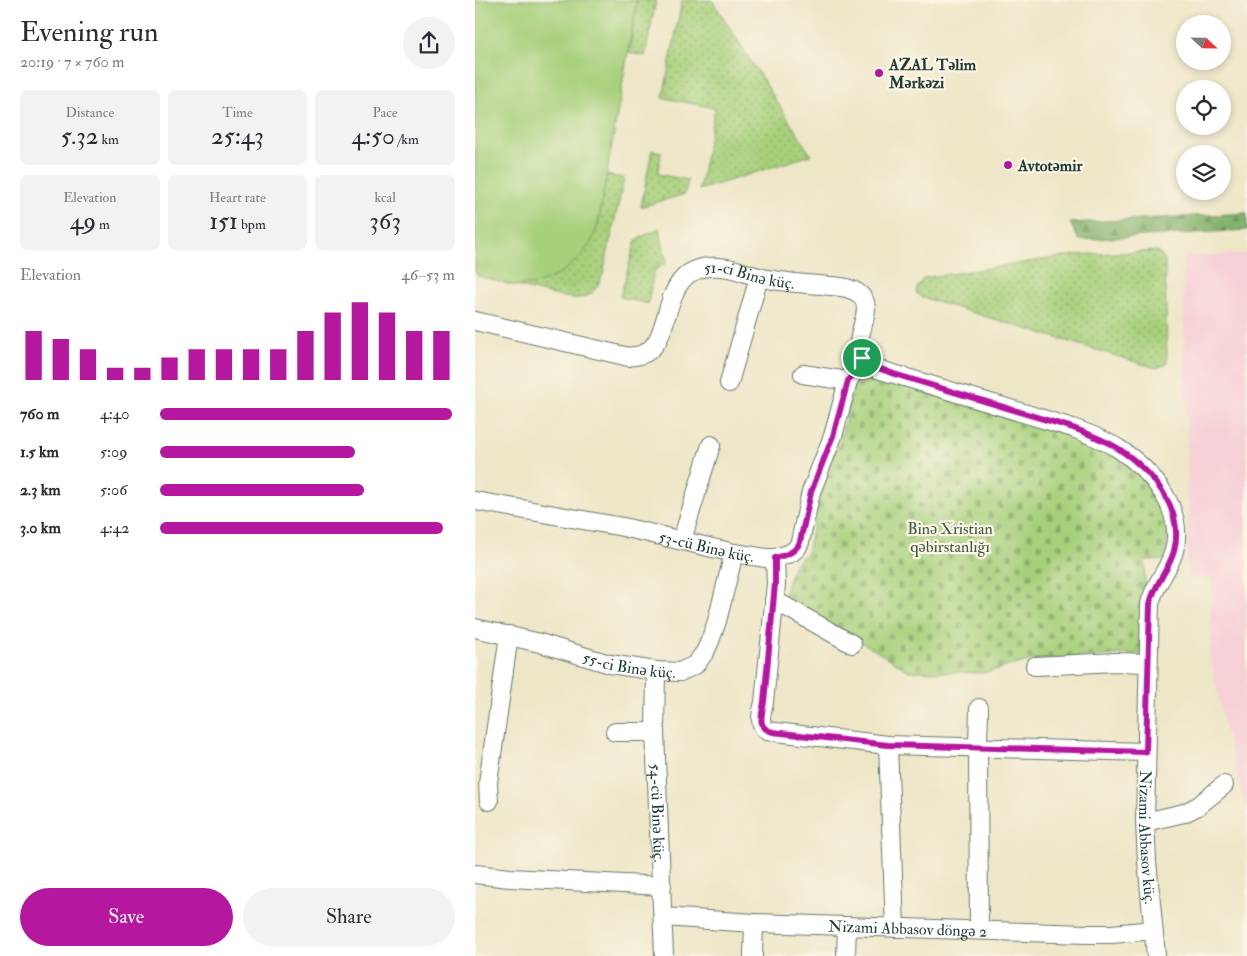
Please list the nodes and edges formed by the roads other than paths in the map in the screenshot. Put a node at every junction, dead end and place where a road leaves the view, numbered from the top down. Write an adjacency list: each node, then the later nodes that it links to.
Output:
1 (759, 277): 2 (street, 51-ci Binə küç.); 3 (street, 51-ci Binə küç.); 6 (street)
2 (475, 320)
3 (862, 358): 5 (street, 53-cü Binə küç.); 16 (street, Nizami Abbasov küç.)
4 (803, 374): 5 (street)
5 (848, 381): 11 (street, 53-cü Binə küç.)
6 (729, 383)
7 (711, 445): 9 (street)
8 (475, 501): 9 (street, 53-cü Binə küç.)
9 (682, 540): 10 (street, 53-cü Binə küç.)
10 (734, 553): 11 (street, 53-cü Binə küç.); 18 (street, 55-ci Binə küç.)
11 (775, 558): 12 (street)
12 (774, 600): 15 (street); 22 (street)
13 (475, 628): 14 (street, 55-ci Binə küç.)
14 (509, 635): 18 (street, 55-ci Binə küç.); 26 (street)
15 (851, 644)
16 (1148, 663): 17 (street); 24 (street, Nizami Abbasov küç.)
17 (1035, 666)
18 (656, 671): 21 (street, 54-cü Binə küç.)
19 (979, 708): 23 (street)
20 (615, 732): 21 (street)
21 (655, 732): 29 (street, 54-cü Binə küç.)
22 (888, 745): 23 (street); 33 (street)
23 (978, 747): 24 (street); 34 (street)
24 (1146, 752): 27 (street, Nizami Abbasov küç.)
25 (1224, 785): 27 (street)
26 (489, 802)
27 (1145, 822): 35 (street, Nizami Abbasov küç.)
28 (475, 874): 29 (street)
29 (663, 886): 30 (street, 54-cü Binə küç.)
30 (663, 917): 31 (street, Nizami Abbasov döngə 2); 36 (street, 54-cü Binə küç.)
31 (754, 923): 32 (street, Nizami Abbasov döngə 2); 37 (street)
32 (847, 926): 33 (street, Nizami Abbasov döngə 2); 38 (street)
33 (895, 928): 34 (street, Nizami Abbasov döngə 2)
34 (979, 929): 35 (street, Nizami Abbasov döngə 2)
35 (1153, 930): 39 (street, Nizami Abbasov küç.)
36 (665, 956)
37 (753, 956)
38 (847, 956)
39 (1156, 956)

